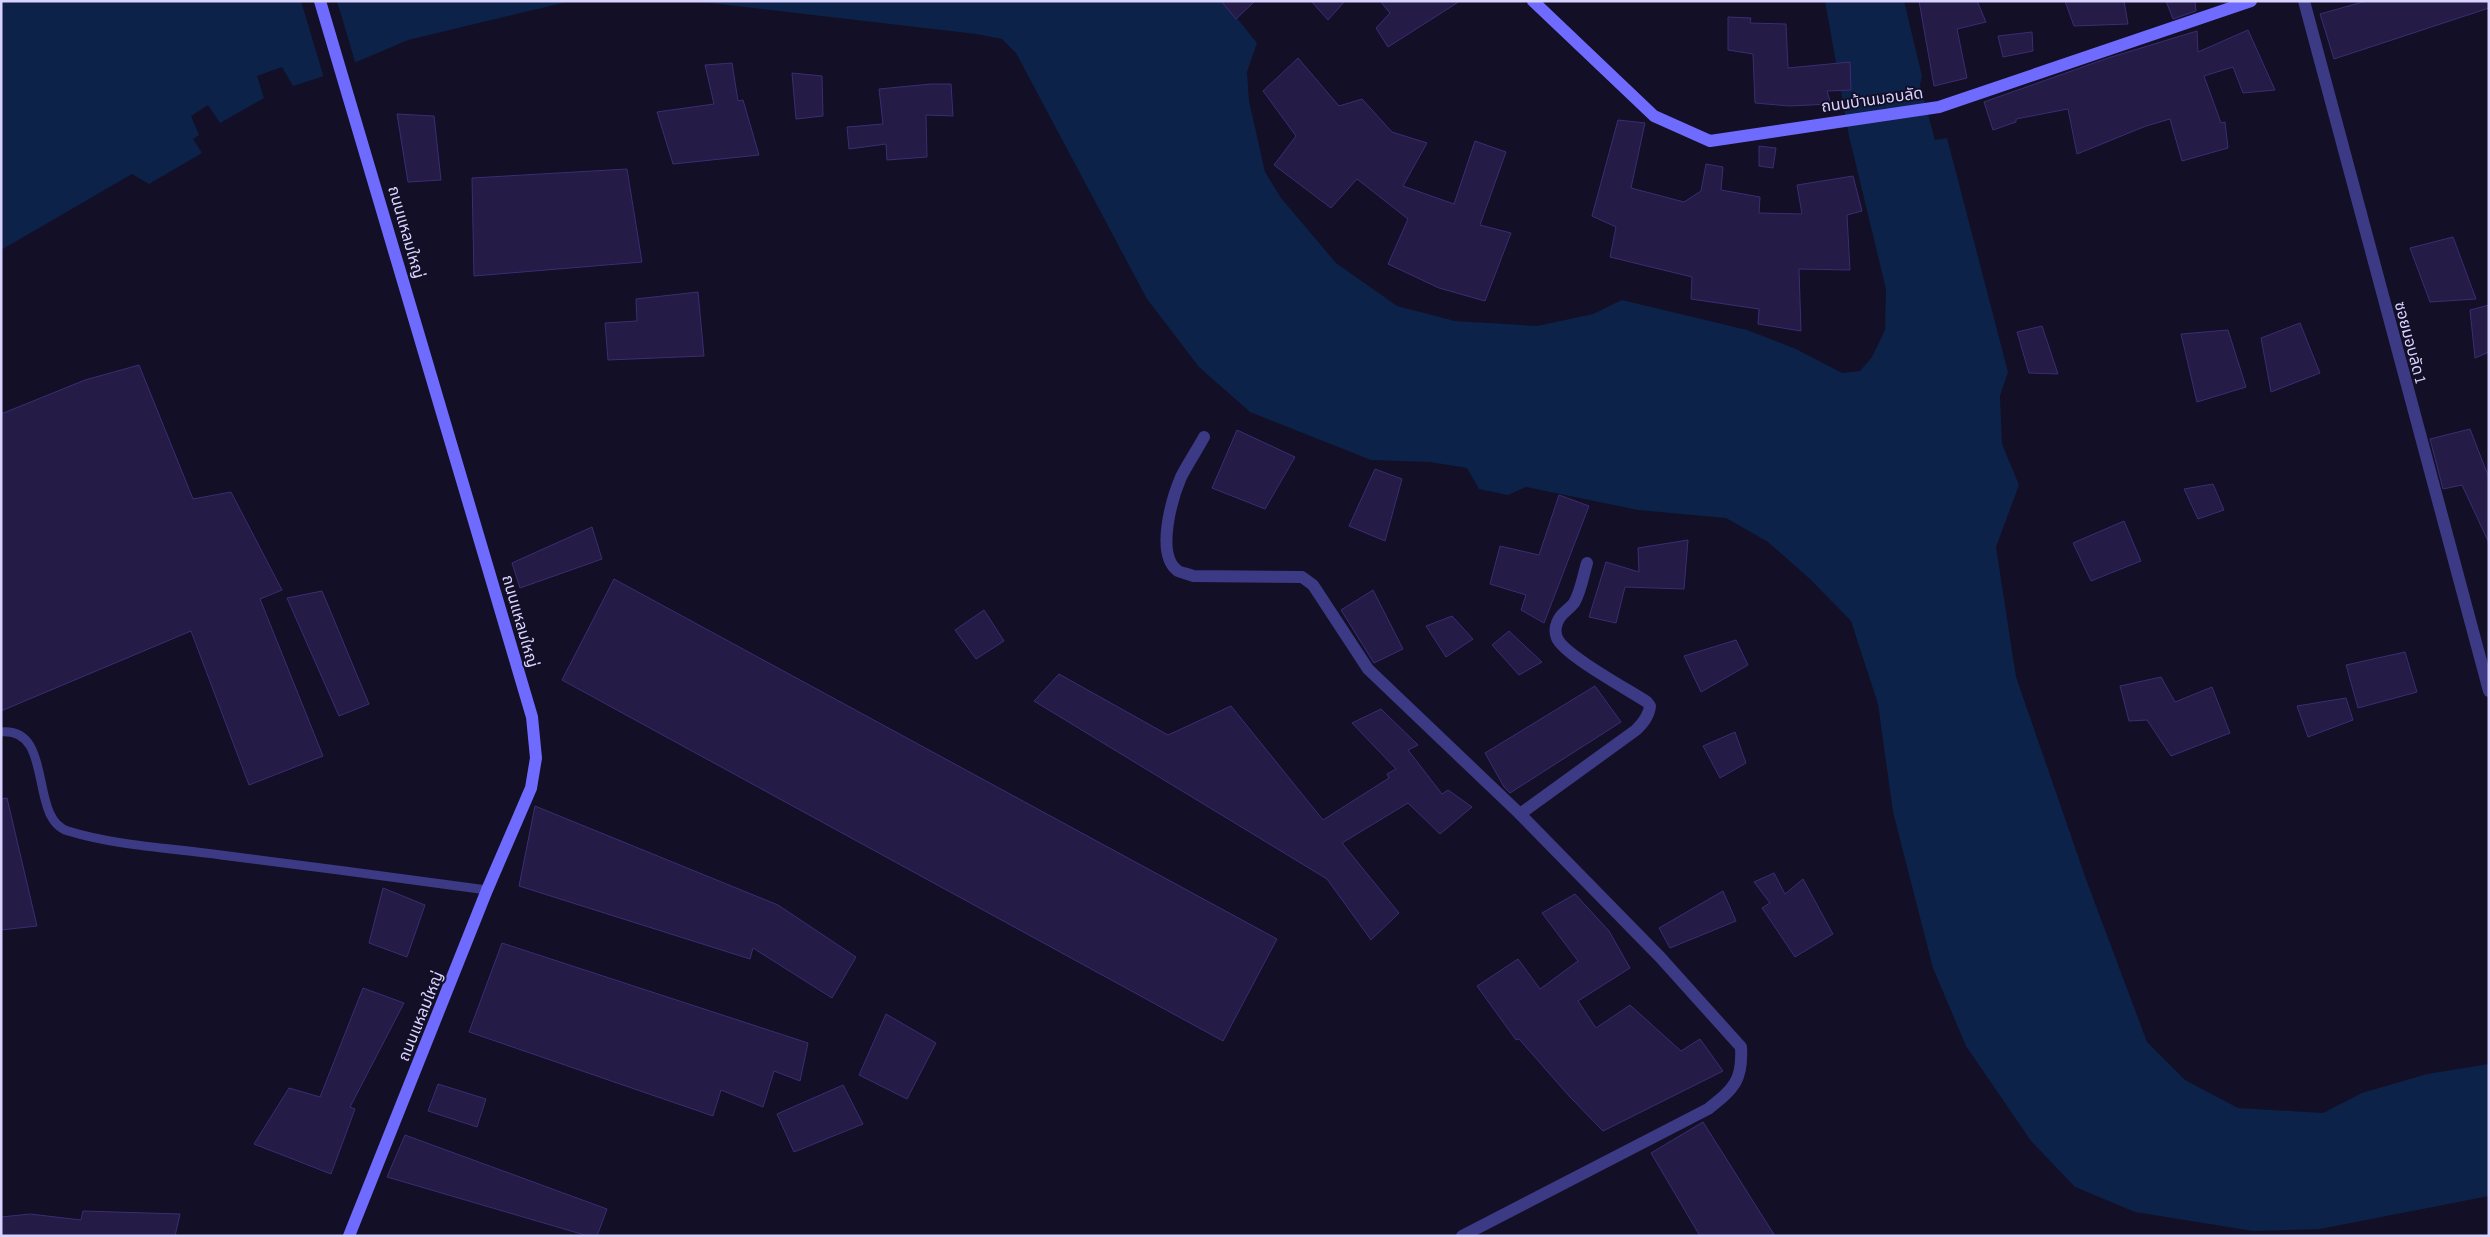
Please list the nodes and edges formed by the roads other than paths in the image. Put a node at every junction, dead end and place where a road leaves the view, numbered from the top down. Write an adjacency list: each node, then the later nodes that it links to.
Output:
1 (320, 1): 10 (street, ถนนแหลมใหญ่)
2 (1533, 1): 3 (street, ถนนบ้านมอบลัด)
3 (2251, 1)
4 (2304, 1): 7 (street, ซอยมอบลัด 1)
5 (1204, 437): 9 (street)
6 (1587, 563): 9 (street)
7 (2489, 691)
8 (1, 732): 10 (lane)
9 (1520, 814): 12 (street)
10 (487, 890): 11 (street, ถนนแหลมใหญ่)
11 (349, 1236)
12 (1462, 1236)

